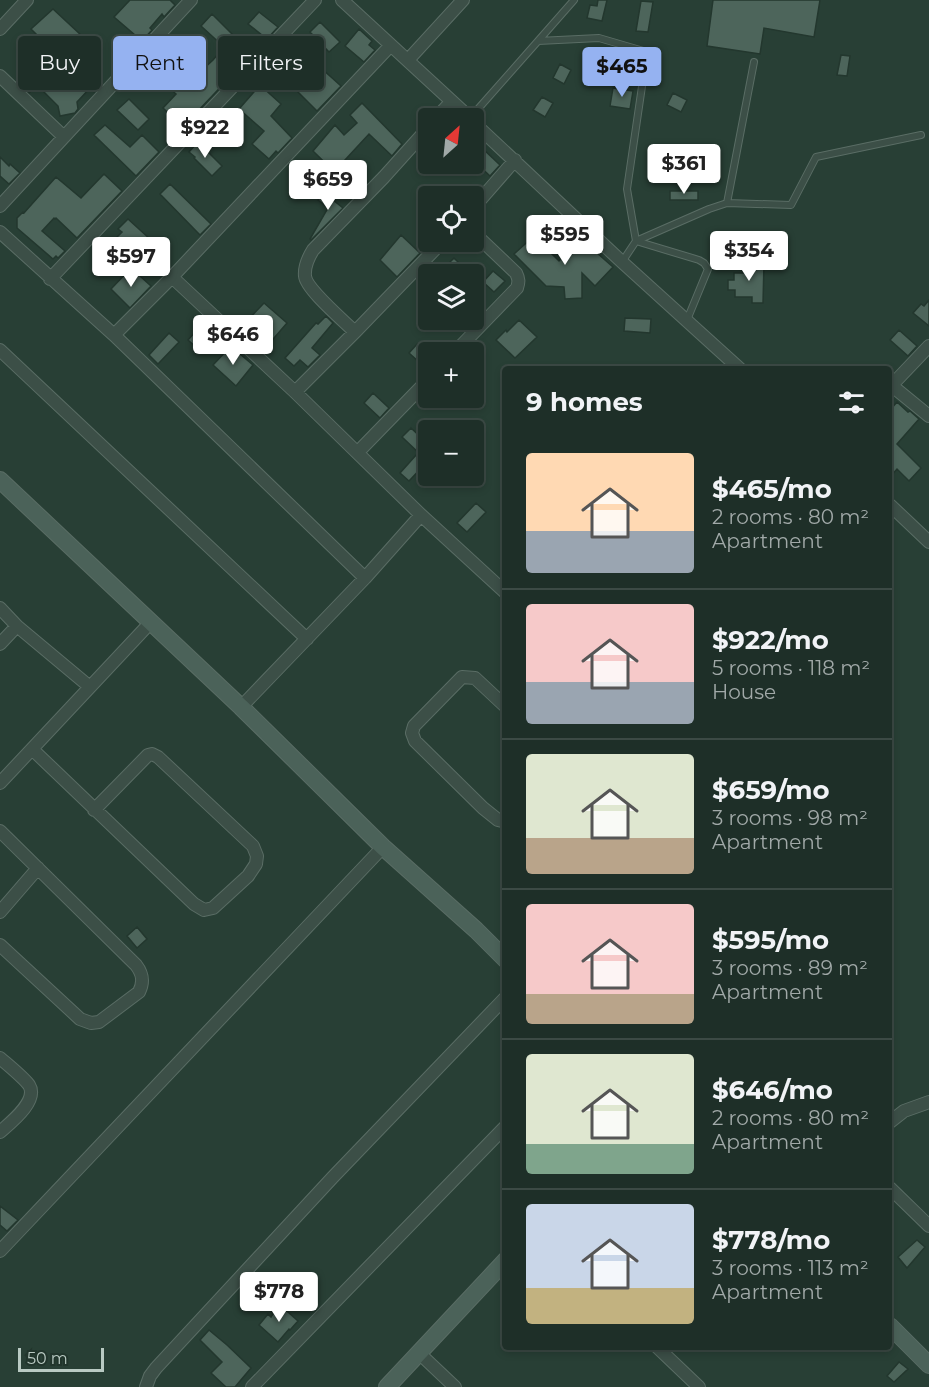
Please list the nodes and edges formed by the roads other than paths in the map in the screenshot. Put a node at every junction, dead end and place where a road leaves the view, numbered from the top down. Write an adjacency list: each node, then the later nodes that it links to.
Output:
1 (27, 0): 7 (street)
2 (191, 0): 19 (street)
3 (315, 0): 31 (street)
4 (342, 0): 9 (street)
5 (463, 0): 10 (street)
6 (574, 0): 8 (lane)
7 (0, 29)
8 (538, 41): 16 (lane); 26 (lane)
9 (391, 45): 10 (street); 30 (street)
10 (408, 60): 13 (street)
11 (754, 62): 23 (lane)
12 (0, 76): 19 (street)
13 (451, 102): 14 (street); 15 (street)
14 (445, 108)
15 (458, 108)
16 (479, 108)
17 (484, 132): 21 (street)
18 (921, 135): 23 (lane)
19 (64, 137): 24 (street)
20 (418, 139): 33 (street)
21 (515, 160): 22 (street); 29 (street)
22 (484, 196)
23 (727, 203): 26 (lane)
24 (0, 207)
25 (0, 232): 31 (street)
26 (636, 241): 29 (lane); 32 (lane)
27 (484, 243): 35 (street)
28 (432, 252): 33 (street)
29 (622, 262): 32 (street)
30 (172, 277): 34 (street); 42 (street)
31 (50, 279): 34 (street)
32 (687, 320): 38 (street)
33 (355, 332): 42 (street)
34 (114, 335): 49 (street)
35 (465, 342)
36 (929, 346): 39 (street)
37 (0, 350): 54 (street)
38 (737, 366)
39 (892, 384)
40 (892, 388): 43 (street)
41 (418, 390): 44 (street)
42 (295, 392): 44 (street)
43 (929, 416)
44 (358, 452): 47 (street)
45 (0, 480): 52 (street)
46 (892, 507): 48 (street)
47 (421, 515): 49 (street); 50 (street)
48 (929, 542)
49 (365, 578): 54 (street)
50 (502, 589)
51 (0, 608): 53 (street)
52 (152, 622): 56 (street); 58 (street)
53 (17, 626): 55 (street); 56 (street)
54 (308, 639): 58 (street)
55 (0, 644)
56 (90, 687): 59 (street)
57 (502, 703): 62 (street)
58 (241, 707): 64 (street)
59 (32, 749): 60 (street); 61 (street)
60 (0, 783)
61 (94, 810): 61 (street)
62 (502, 821)
63 (0, 831): 65 (street)
64 (383, 847): 68 (street); 77 (street)
65 (38, 868): 66 (street); 67 (street)
66 (0, 912)
67 (0, 945)
68 (502, 956)
69 (502, 1001): 83 (street)
70 (0, 1058): 74 (street)
71 (929, 1102): 72 (street)
72 (892, 1120)
73 (502, 1130): 84 (street)
74 (0, 1132)
75 (892, 1190): 76 (street)
76 (929, 1226)
77 (0, 1251)
78 (502, 1264): 81 (street)
79 (892, 1328): 82 (street)
80 (660, 1350): 87 (street)
81 (418, 1352): 85 (street); 86 (street)
82 (929, 1365)
83 (146, 1387)
84 (252, 1387)
85 (387, 1387)
86 (455, 1387)
87 (699, 1387)

